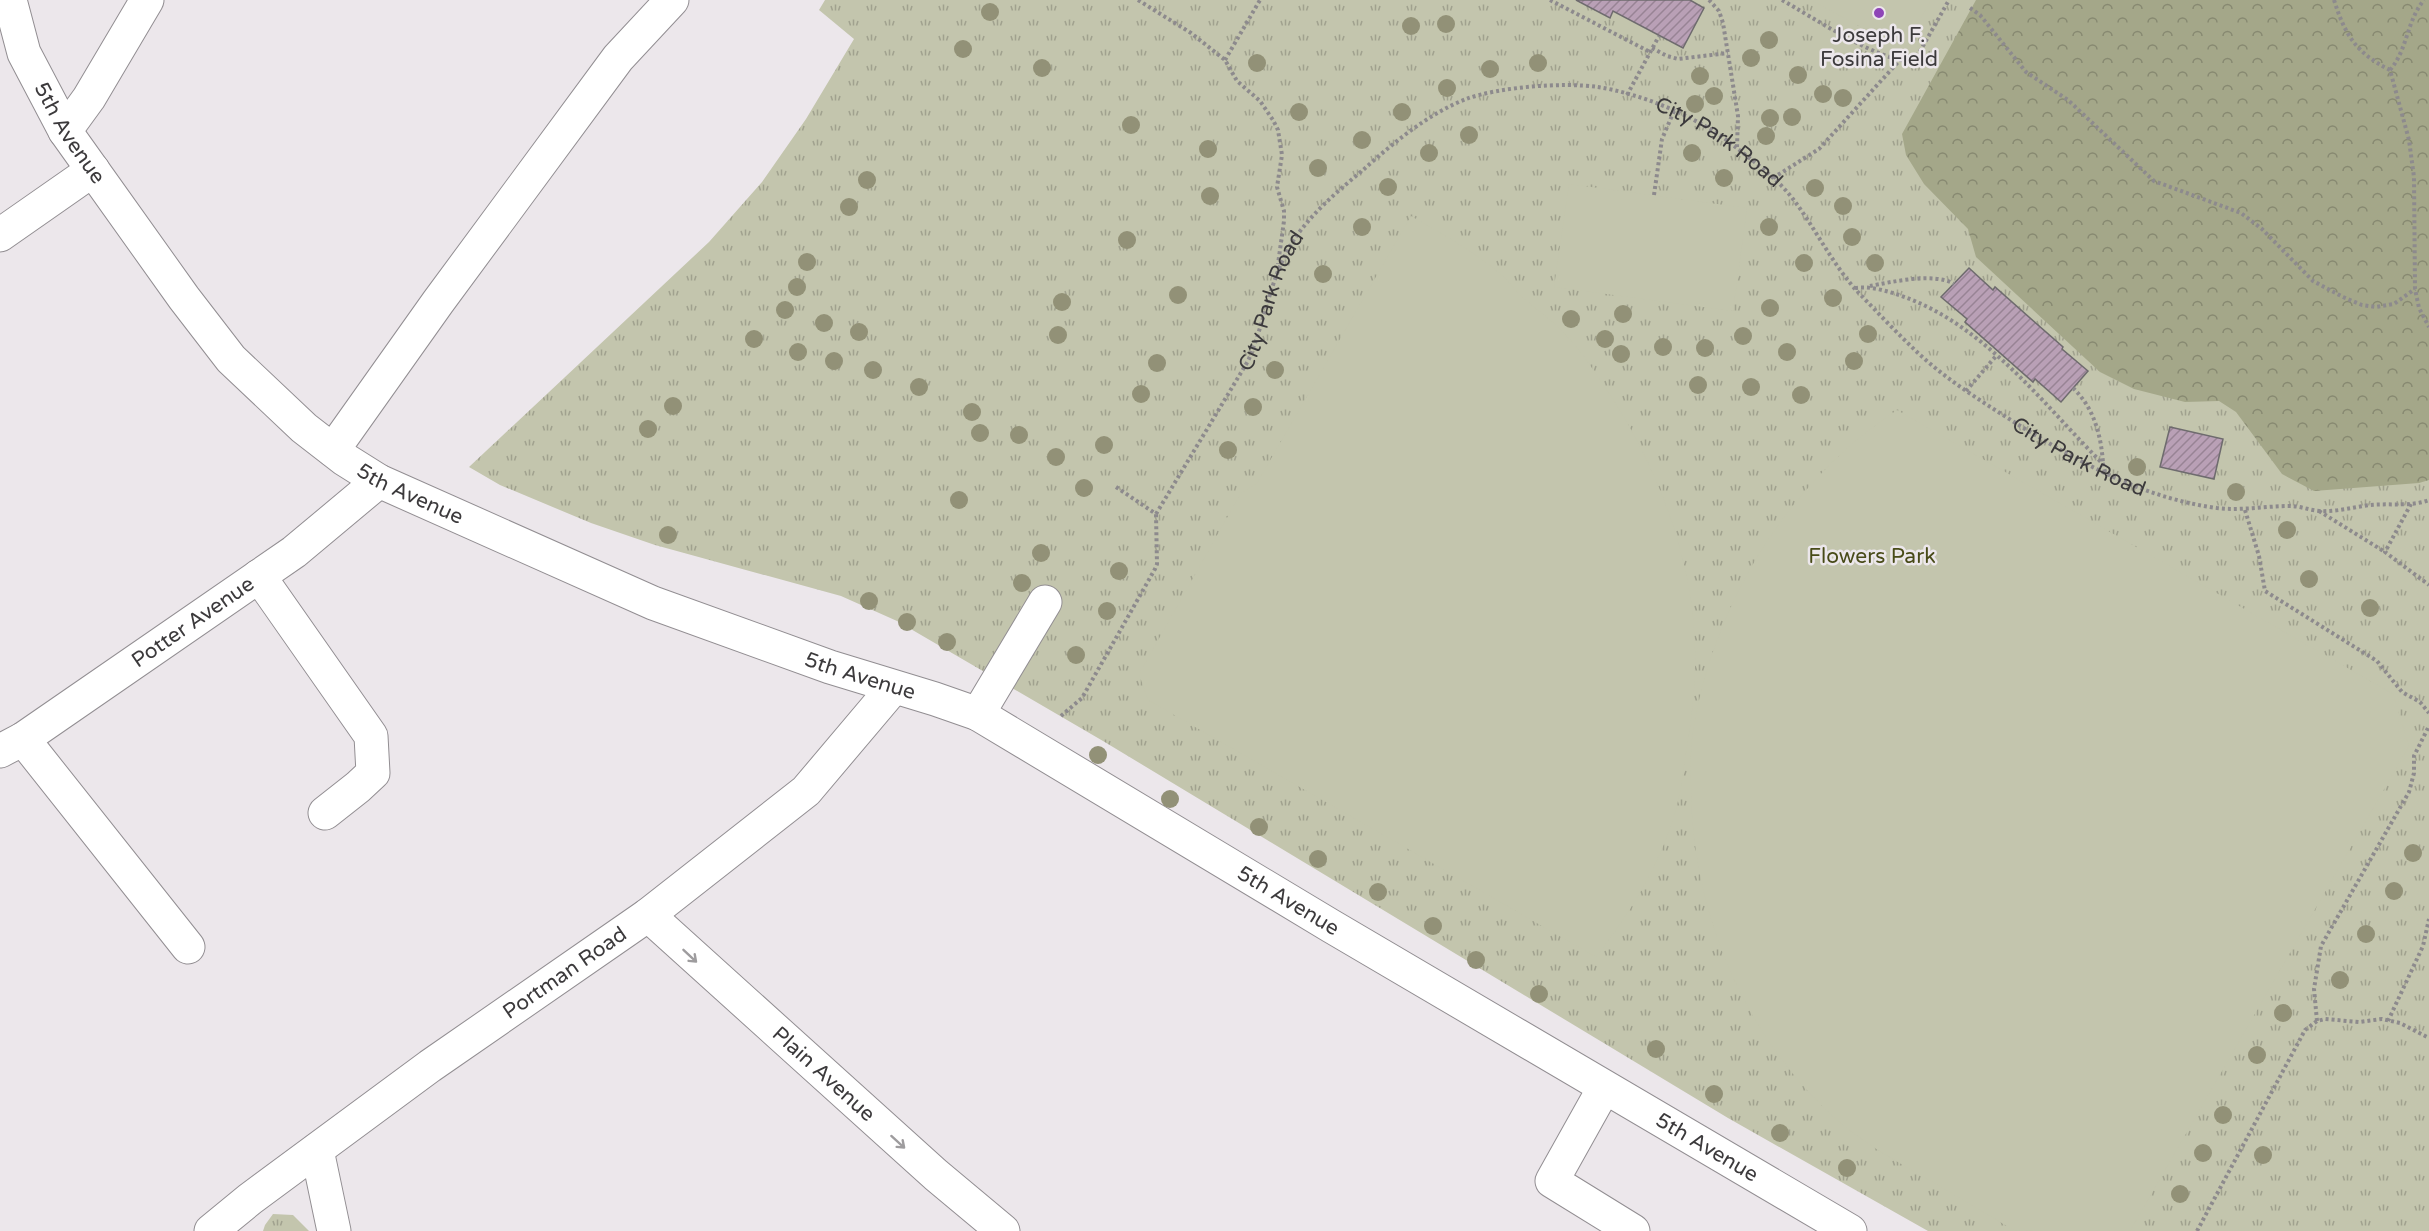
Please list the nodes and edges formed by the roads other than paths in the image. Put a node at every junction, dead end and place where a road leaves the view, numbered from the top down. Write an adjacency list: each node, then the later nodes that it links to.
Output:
1 (10, 0): 4 (street, 5th Avenue)
2 (147, 0): 4 (street)
3 (672, 0): 7 (street)
4 (64, 131): 5 (street, 5th Avenue)
5 (93, 170): 6 (street); 7 (street, 5th Avenue)
6 (0, 235)
7 (333, 450): 8 (street, 5th Avenue)
8 (379, 481): 9 (street, Potter Avenue); 11 (street, 5th Avenue)
9 (259, 576): 13 (street, Potter Avenue); 14 (street)
10 (1045, 602): 12 (street)
11 (893, 688): 12 (street, 5th Avenue); 15 (street, Portman Road)
12 (978, 714): 17 (street, 5th Avenue)
13 (12, 745): 16 (street)
14 (325, 813)
15 (648, 915): 18 (street, Portman Road); 21 (street, Plain Avenue, one-way to 21)
16 (188, 947)
17 (1604, 1088): 22 (street); 23 (street, 5th Avenue)
18 (317, 1150): 19 (street, Portman Road); 20 (street)
19 (211, 1231)
20 (334, 1231)
21 (1003, 1231)
22 (1633, 1231)
23 (1850, 1231)

